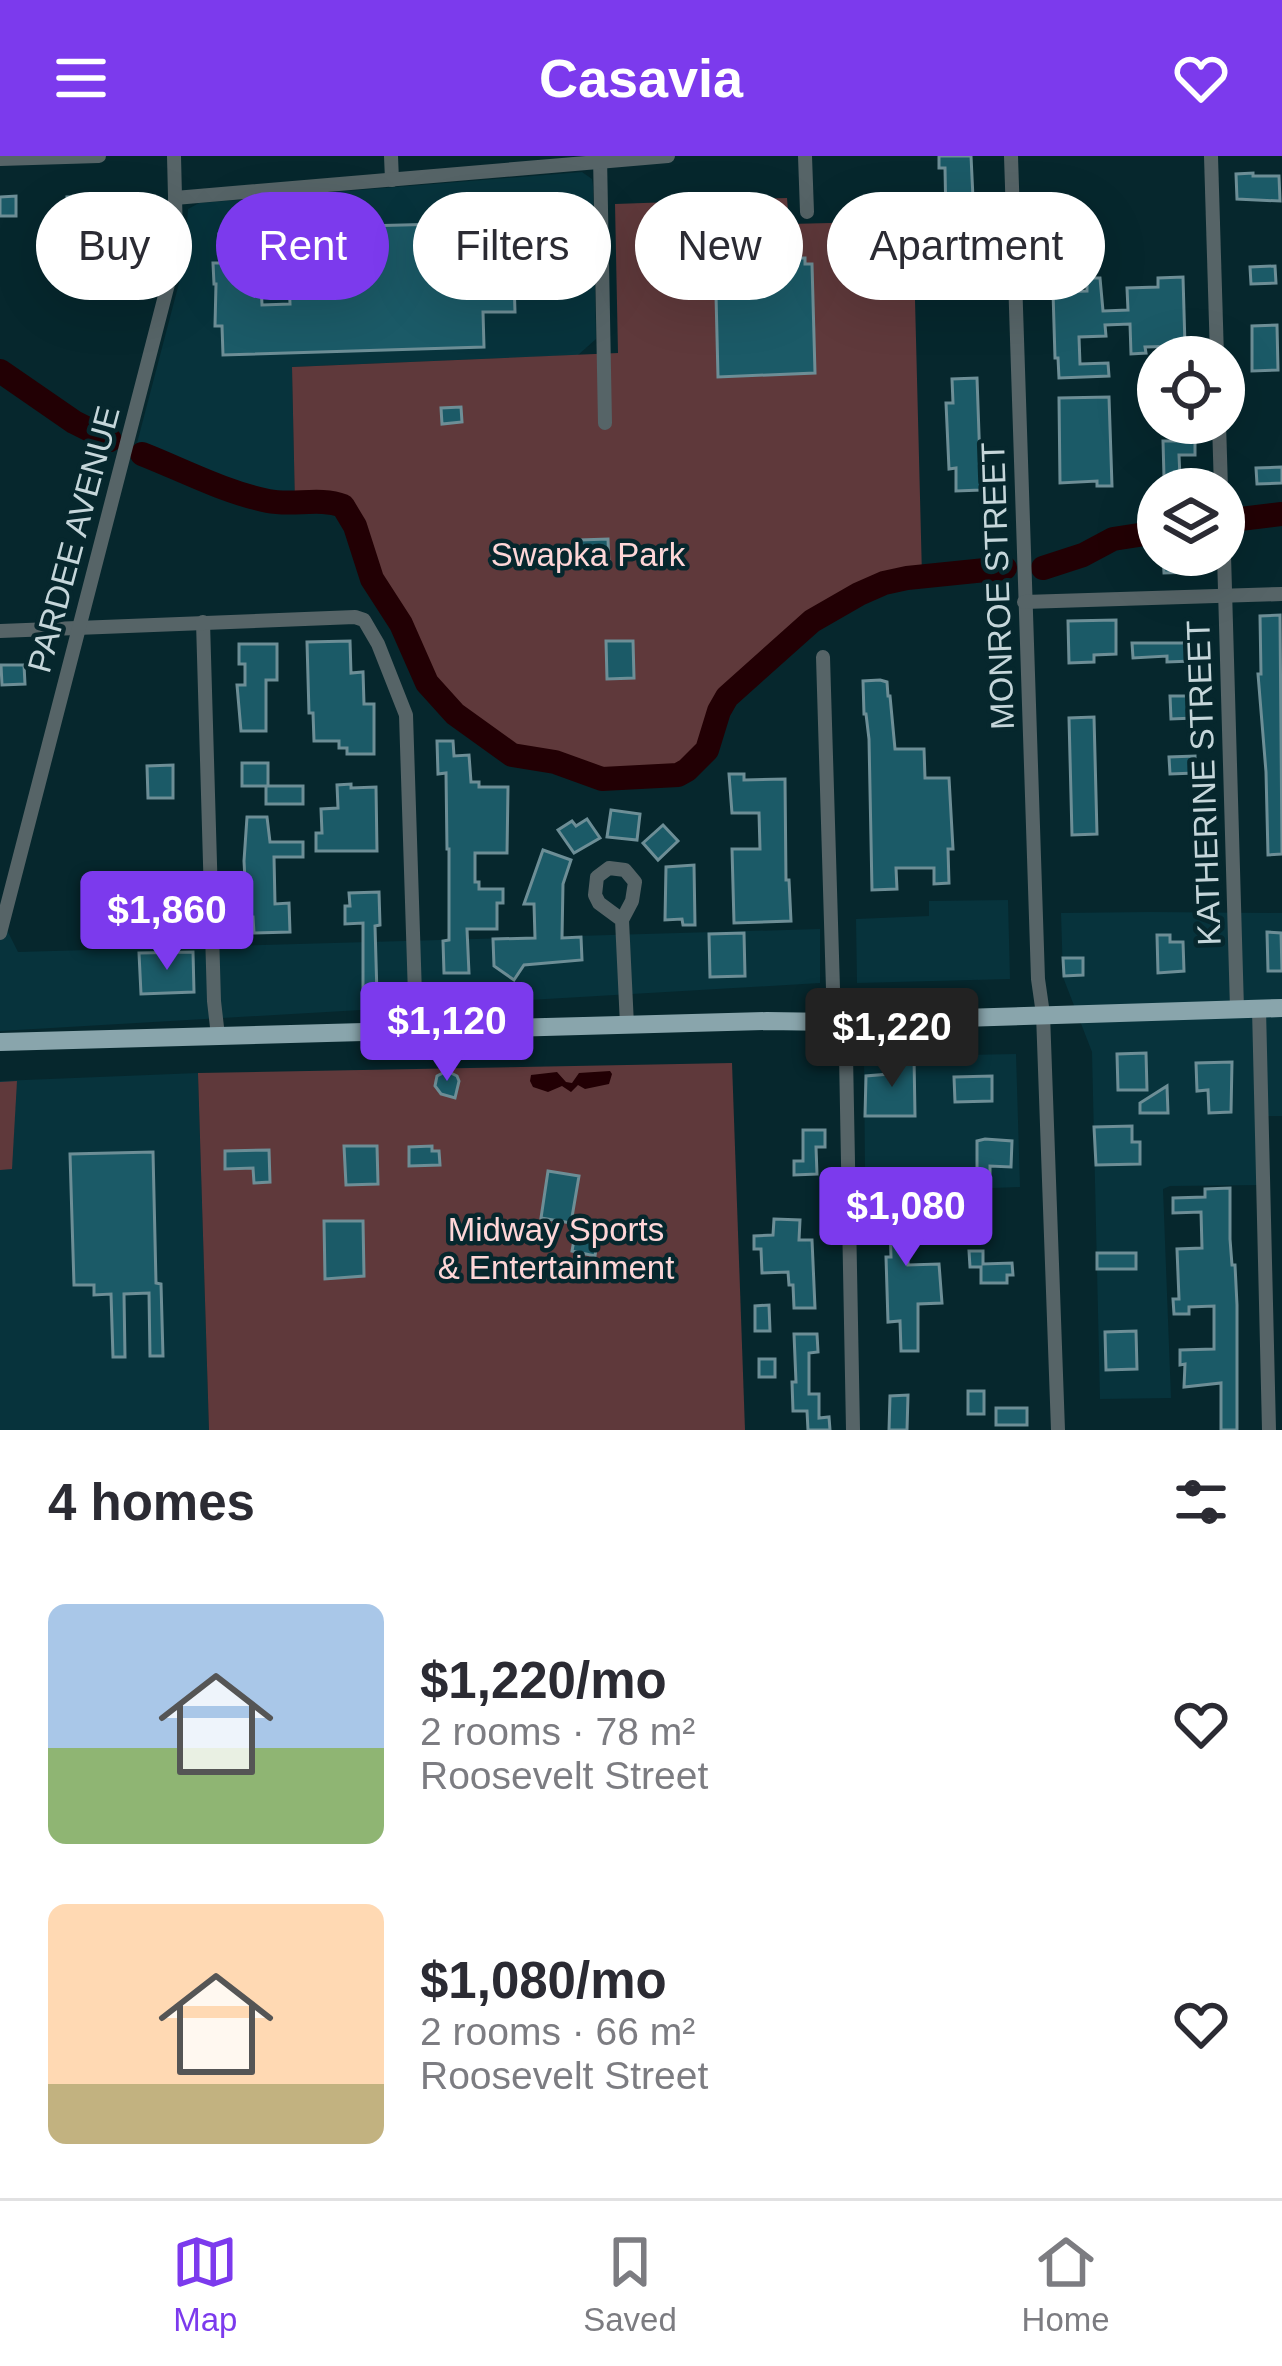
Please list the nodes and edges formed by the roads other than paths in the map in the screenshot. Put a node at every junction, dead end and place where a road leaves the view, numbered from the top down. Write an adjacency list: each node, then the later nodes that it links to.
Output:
1 (99, 156): 8 (street)
2 (173, 156): 11 (street, PARDEE AVENUE)
3 (391, 156): 10 (street)
4 (668, 156): 9 (street)
5 (805, 156): 13 (street)
6 (1012, 156): 18 (street, MONROE STREET)
7 (1211, 156): 15 (street)
8 (0, 159)
9 (599, 159): 10 (street); 16 (street)
10 (392, 180): 12 (street)
11 (175, 192)
12 (192, 197)
13 (807, 212)
14 (164, 300): 22 (street, PARDEE AVENUE)
15 (1216, 336)
16 (605, 423)
17 (1225, 576): 20 (street, KATHERINE STREET)
18 (1024, 594): 20 (street); 30 (street, MONROE STREET)
19 (1282, 594): 20 (street)
20 (1225, 596): 28 (street, KATHERINE STREET)
21 (203, 622): 22 (street); 33 (street); 34 (street)
22 (78, 628): 23 (street); 26 (street, PARDEE AVENUE)
23 (0, 631)
24 (823, 656): 31 (street)
25 (622, 920): 32 (street)
26 (0, 933)
27 (1282, 1008): 29 (main road)
28 (1237, 1009): 29 (main road); 30 (main road)
29 (1259, 1009): 38 (street)
30 (1043, 1014): 31 (main road); 37 (street, MONROE STREET)
31 (834, 1022): 32 (main road); 36 (street)
32 (627, 1025): 33 (main road)
33 (419, 1030): 34 (main road)
34 (218, 1036): 35 (main road)
35 (0, 1042)
36 (853, 1430)
37 (1058, 1430)
38 (1269, 1430)

